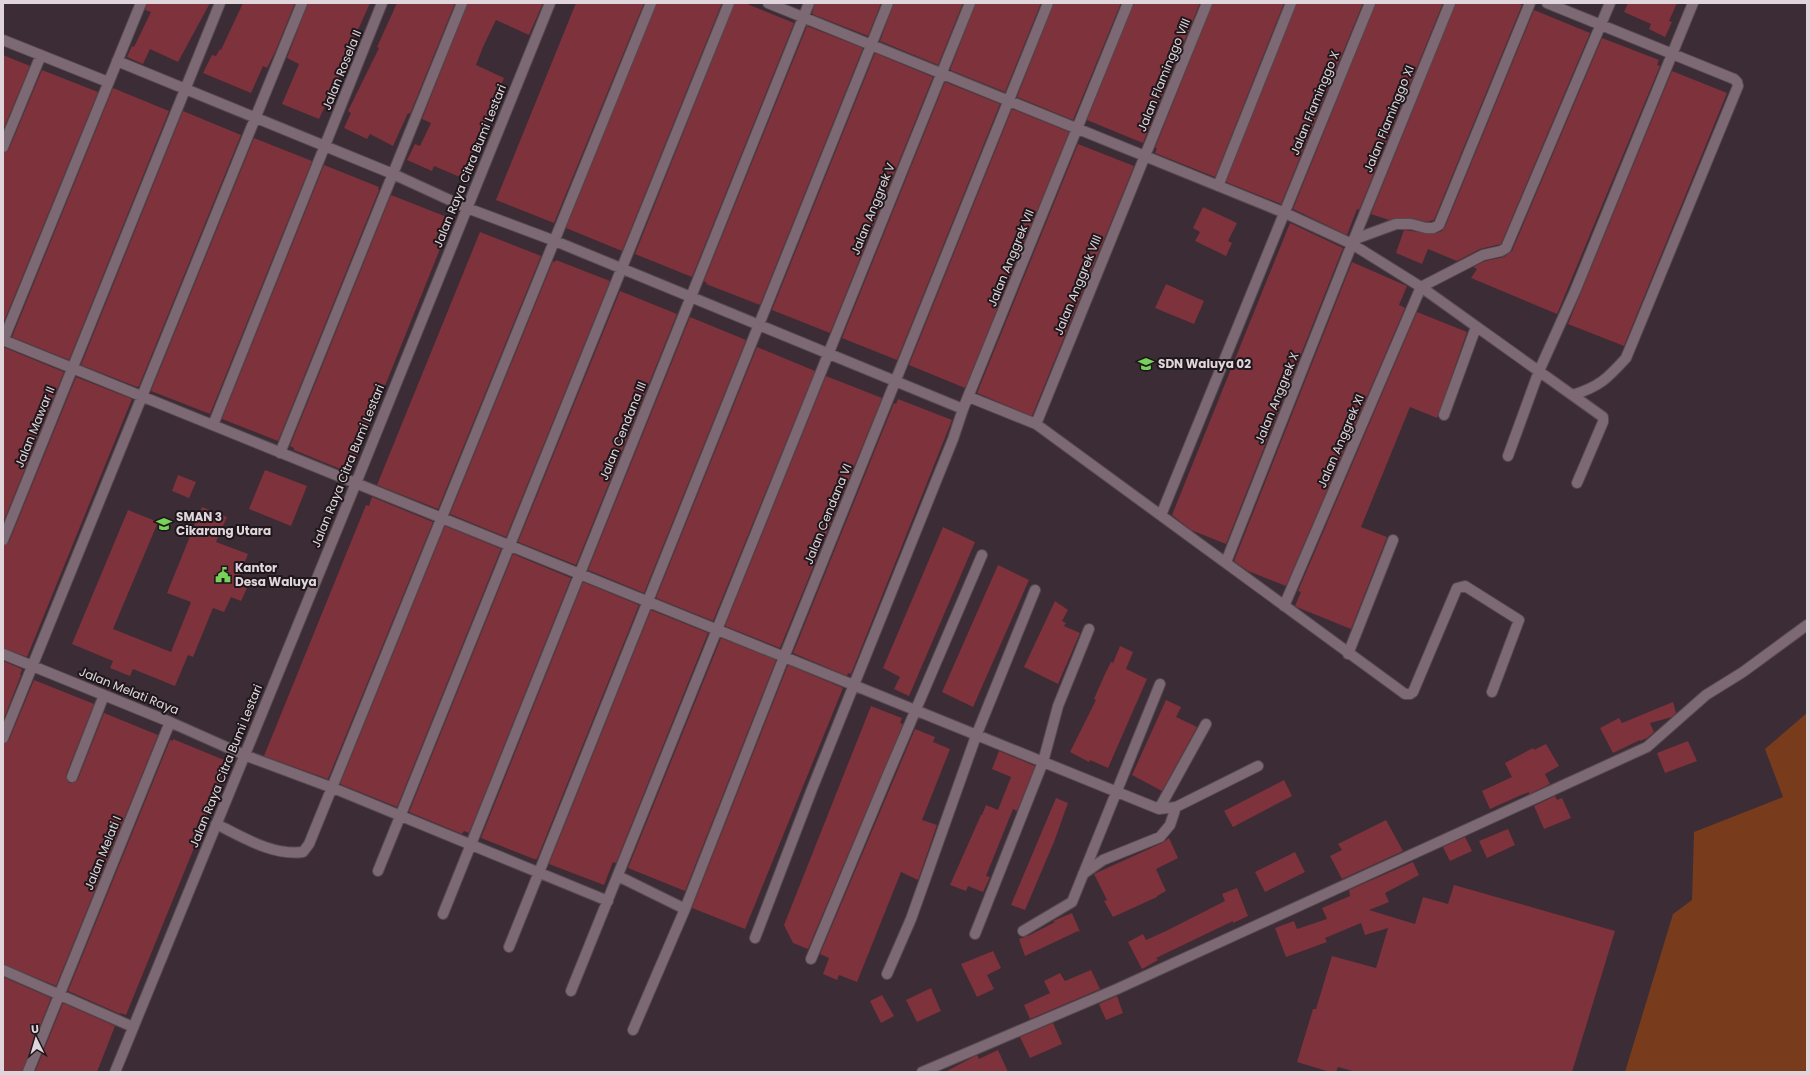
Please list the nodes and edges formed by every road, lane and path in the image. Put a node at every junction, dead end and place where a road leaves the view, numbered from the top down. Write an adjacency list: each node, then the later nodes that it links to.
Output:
1 (141, 3): 29 (street)
2 (220, 3): 32 (street, Jalan Mawar II)
3 (302, 3): 34 (street)
4 (382, 3): 36 (street, Jalan Rosela II)
5 (462, 3): 39 (street)
6 (550, 3): 41 (street, Jalan Raya Citra Bumi Lestari)
7 (651, 3): 43 (street)
8 (729, 3): 45 (street)
9 (768, 3): 23 (street)
10 (809, 3): 23 (street, Jalan Cendana III)
11 (888, 3): 26 (street)
12 (970, 3): 30 (street, Jalan Anggrek V)
13 (1048, 3): 33 (street, Jalan Cendana VI)
14 (1128, 3): 35 (street, Jalan Anggrek VII)
15 (1207, 3): 38 (street, Jalan Flaminggo VIII)
16 (1291, 3): 40 (street)
17 (1370, 3): 42 (street, Jalan Flaminggo X)
18 (1450, 3): 44 (street, Jalan Flaminggo XI)
19 (1530, 3): 44 (street)
20 (1547, 3): 24 (street)
21 (1610, 3): 24 (street)
22 (1693, 3): 27 (street)
23 (804, 17): 26 (street); 47 (street, Jalan Cendana III)
24 (1601, 25): 27 (street); 46 (street)
25 (3, 40): 28 (street)
26 (871, 45): 30 (street); 48 (street)
27 (1672, 53): 53 (street); 55 (street)
28 (41, 55): 31 (street); 37 (street)
29 (117, 61): 31 (street); 32 (street)
30 (942, 73): 33 (street); 51 (street, Jalan Anggrek V)
31 (108, 82): 50 (street)
32 (185, 89): 34 (street); 52 (street, Jalan Mawar II)
33 (1009, 101): 35 (street); 54 (street, Jalan Cendana VI)
34 (256, 118): 36 (street); 56 (street)
35 (1077, 128): 38 (street); 57 (street, Jalan Anggrek VII)
36 (325, 146): 39 (street); 61 (street, Jalan Rosela II)
37 (3, 147)
38 (1145, 156): 40 (street); 60 (street, Jalan Anggrek VIII)
39 (393, 174): 41 (street); 62 (street)
40 (1218, 186): 42 (street)
41 (467, 208): 43 (street); 64 (street, Jalan Raya Citra Bumi Lestari)
42 (1285, 213): 44 (street); 66 (street, Jalan Flaminggo X)
43 (555, 241): 45 (street); 67 (street)
44 (1353, 241): 46 (street); 72 (street, Jalan Anggrek X)
45 (622, 268): 47 (street); 70 (street)
46 (1421, 287): 49 (street); 76 (street, Jalan Anggrek XI)
47 (691, 297): 48 (street); 73 (street, Jalan Cendana III)
48 (759, 325): 51 (street); 75 (street)
49 (1476, 327): 53 (street); 59 (street)
50 (3, 340): 52 (street)
51 (829, 354): 54 (street); 79 (street, Jalan Anggrek V)
52 (72, 368): 56 (street); 68 (street, Jalan Mawar II)
53 (1539, 371): 55 (street); 63 (street)
54 (896, 381): 58 (street); 82 (street, Jalan Cendana VI)
55 (1573, 395): 65 (street)
56 (142, 397): 61 (street); 83 (street)
57 (969, 397): 58 (street, Jalan Anggrek VII); 60 (street)
58 (963, 409): 85 (street, Jalan Anggrek VII)
59 (1444, 415)
60 (1036, 424): 66 (street)
61 (213, 426): 62 (street)
62 (280, 453): 64 (street)
63 (1508, 456)
64 (356, 483): 67 (street); 93 (street, Jalan Raya Citra Bumi Lestari)
65 (1577, 483)
66 (1161, 515): 72 (street)
67 (442, 519): 70 (street); 97 (street)
68 (3, 540)
69 (1393, 540): 81 (street)
70 (510, 546): 73 (street); 101 (street)
71 (982, 555): 88 (street)
72 (1226, 562): 76 (street)
73 (580, 574): 75 (street); 103 (street, Jalan Cendana III)
74 (1035, 590): 91 (street)
75 (648, 602): 79 (street); 105 (street)
76 (1284, 606): 81 (street)
77 (1807, 624): 124 (street)
78 (1088, 629): 94 (street)
79 (717, 630): 82 (street); 107 (street, Jalan Anggrek V)
80 (3, 654): 83 (street, Jalan Melati Raya)
81 (1348, 654): 86 (street)
82 (784, 657): 85 (street); 109 (street, Jalan Cendana VI)
83 (32, 665): 87 (street, Jalan Melati Raya); 92 (street)
84 (1160, 684): 98 (street)
85 (855, 686): 88 (street); 113 (street, Jalan Anggrek VII)
86 (1492, 692)
87 (104, 695): 89 (street, Jalan Melati Raya); 96 (street)
88 (916, 711): 91 (street); 115 (street)
89 (170, 722): 93 (street, Jalan Melati Raya); 119 (street, Jalan Melati I)
90 (1206, 724): 100 (street)
91 (976, 736): 94 (street); 117 (street)
92 (3, 738)
93 (244, 755): 97 (street, Jalan Melati Raya); 102 (street, Jalan Raya Citra Bumi Lestari)
94 (1043, 762): 98 (street); 112 (street)
95 (1258, 766): 99 (street)
96 (72, 777)
97 (333, 788): 101 (street, Jalan Melati Raya); 102 (street)
98 (1116, 791): 100 (street); 106 (street)
99 (1176, 807): 100 (street); 106 (street)
100 (1158, 809)
101 (401, 816): 103 (street, Jalan Melati Raya); 104 (street)
102 (216, 824): 120 (street, Jalan Raya Citra Bumi Lestari)
103 (471, 845): 105 (street, Jalan Melati Raya); 110 (street, Jalan Cendana III)
104 (378, 871)
105 (539, 873): 108 (street, Jalan Melati Raya); 114 (street)
106 (1083, 874): 111 (street)
107 (618, 876): 108 (street, Jalan Anggrek V); 109 (street)
108 (608, 901): 118 (street, Jalan Anggrek V)
109 (685, 909): 121 (street, Jalan Cendana VI)
110 (443, 914)
111 (1023, 931)
112 (975, 934)
113 (756, 938)
114 (509, 947)
115 (811, 959)
116 (3, 970): 119 (street)
117 (887, 974)
118 (572, 991)
119 (61, 994): 120 (street); 122 (street, Jalan Melati I)
120 (133, 1027): 123 (street, Jalan Raya Citra Bumi Lestari)
121 (633, 1030)
122 (28, 1072)
123 (115, 1072)
124 (922, 1072)

